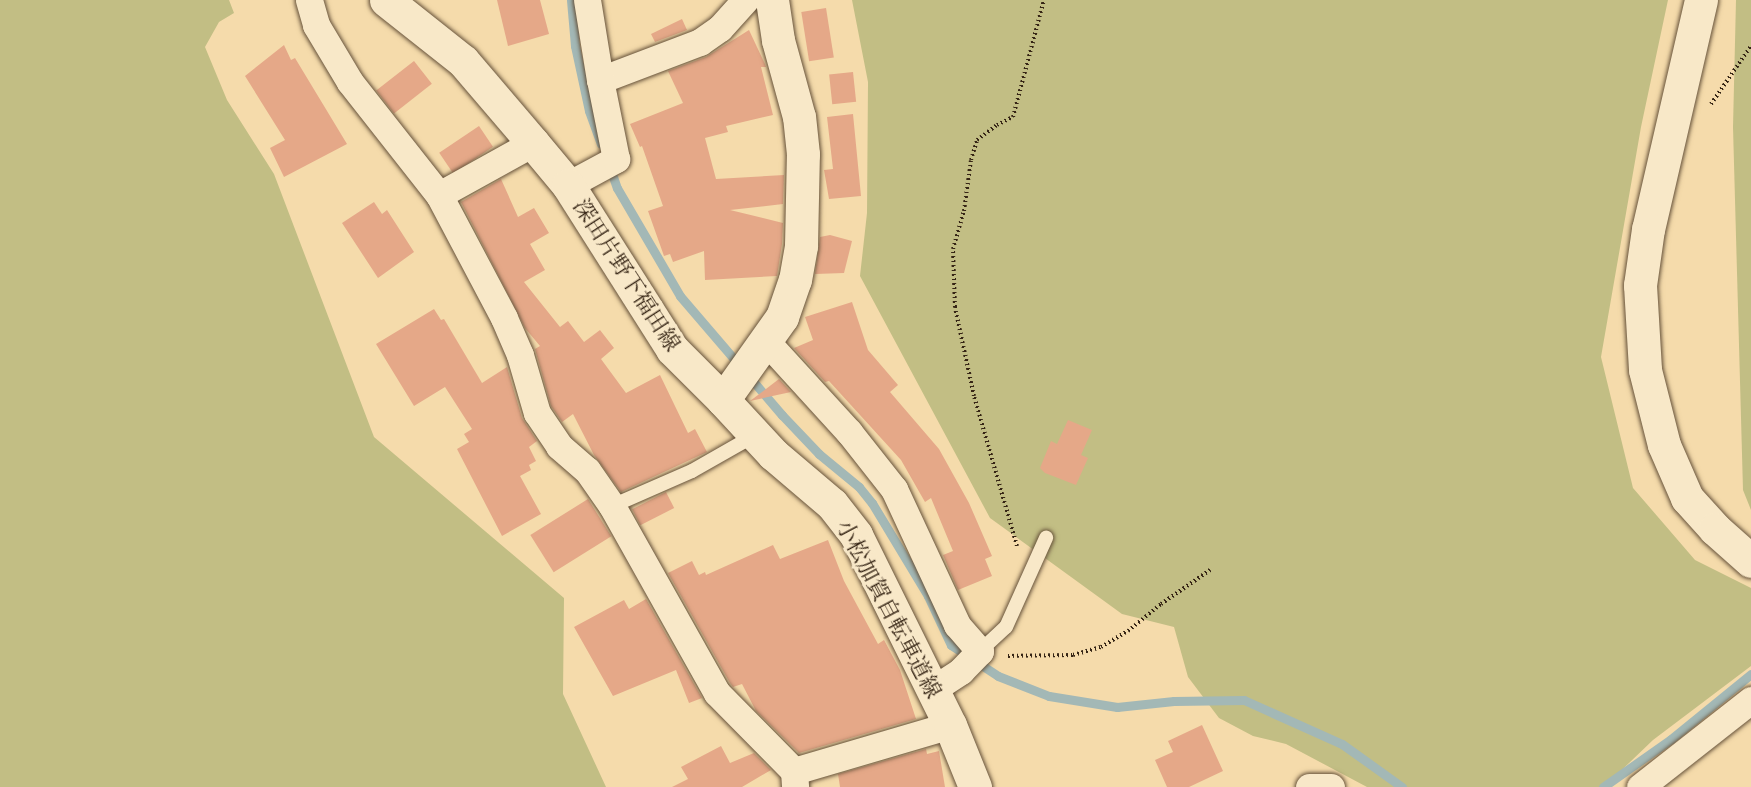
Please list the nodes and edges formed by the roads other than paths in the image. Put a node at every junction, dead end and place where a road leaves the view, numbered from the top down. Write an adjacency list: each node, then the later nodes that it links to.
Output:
1 (309, 0): 10 (street)
2 (386, 0): 8 (main road, 深田片野下福田線)
3 (587, 0): 7 (street)
4 (745, 0): 7 (street)
5 (772, 0): 11 (main road)
6 (1701, 0): 16 (main road)
7 (600, 80): 9 (street)
8 (533, 143): 9 (main road, 深田片野下福田線); 10 (street)
9 (568, 185): 12 (main road, 深田片野下福田線)
10 (439, 195): 14 (street)
11 (765, 340): 12 (main road); 17 (street)
12 (723, 400): 13 (main road, 小松加賀自転車道線)
13 (755, 435): 14 (lane); 18 (main road, 小松加賀自転車道線)
14 (612, 506): 21 (street)
15 (1046, 538): 17 (lane)
16 (1751, 561)
17 (980, 651): 18 (street)
18 (933, 689): 20 (main road, 小松加賀自転車道線)
19 (1751, 700): 25 (street)
20 (950, 725): 21 (street); 22 (main road, 小松加賀自転車道線)
21 (795, 779)
22 (975, 787)
23 (1309, 787): 24 (street)
24 (1331, 787)
25 (1640, 787)

